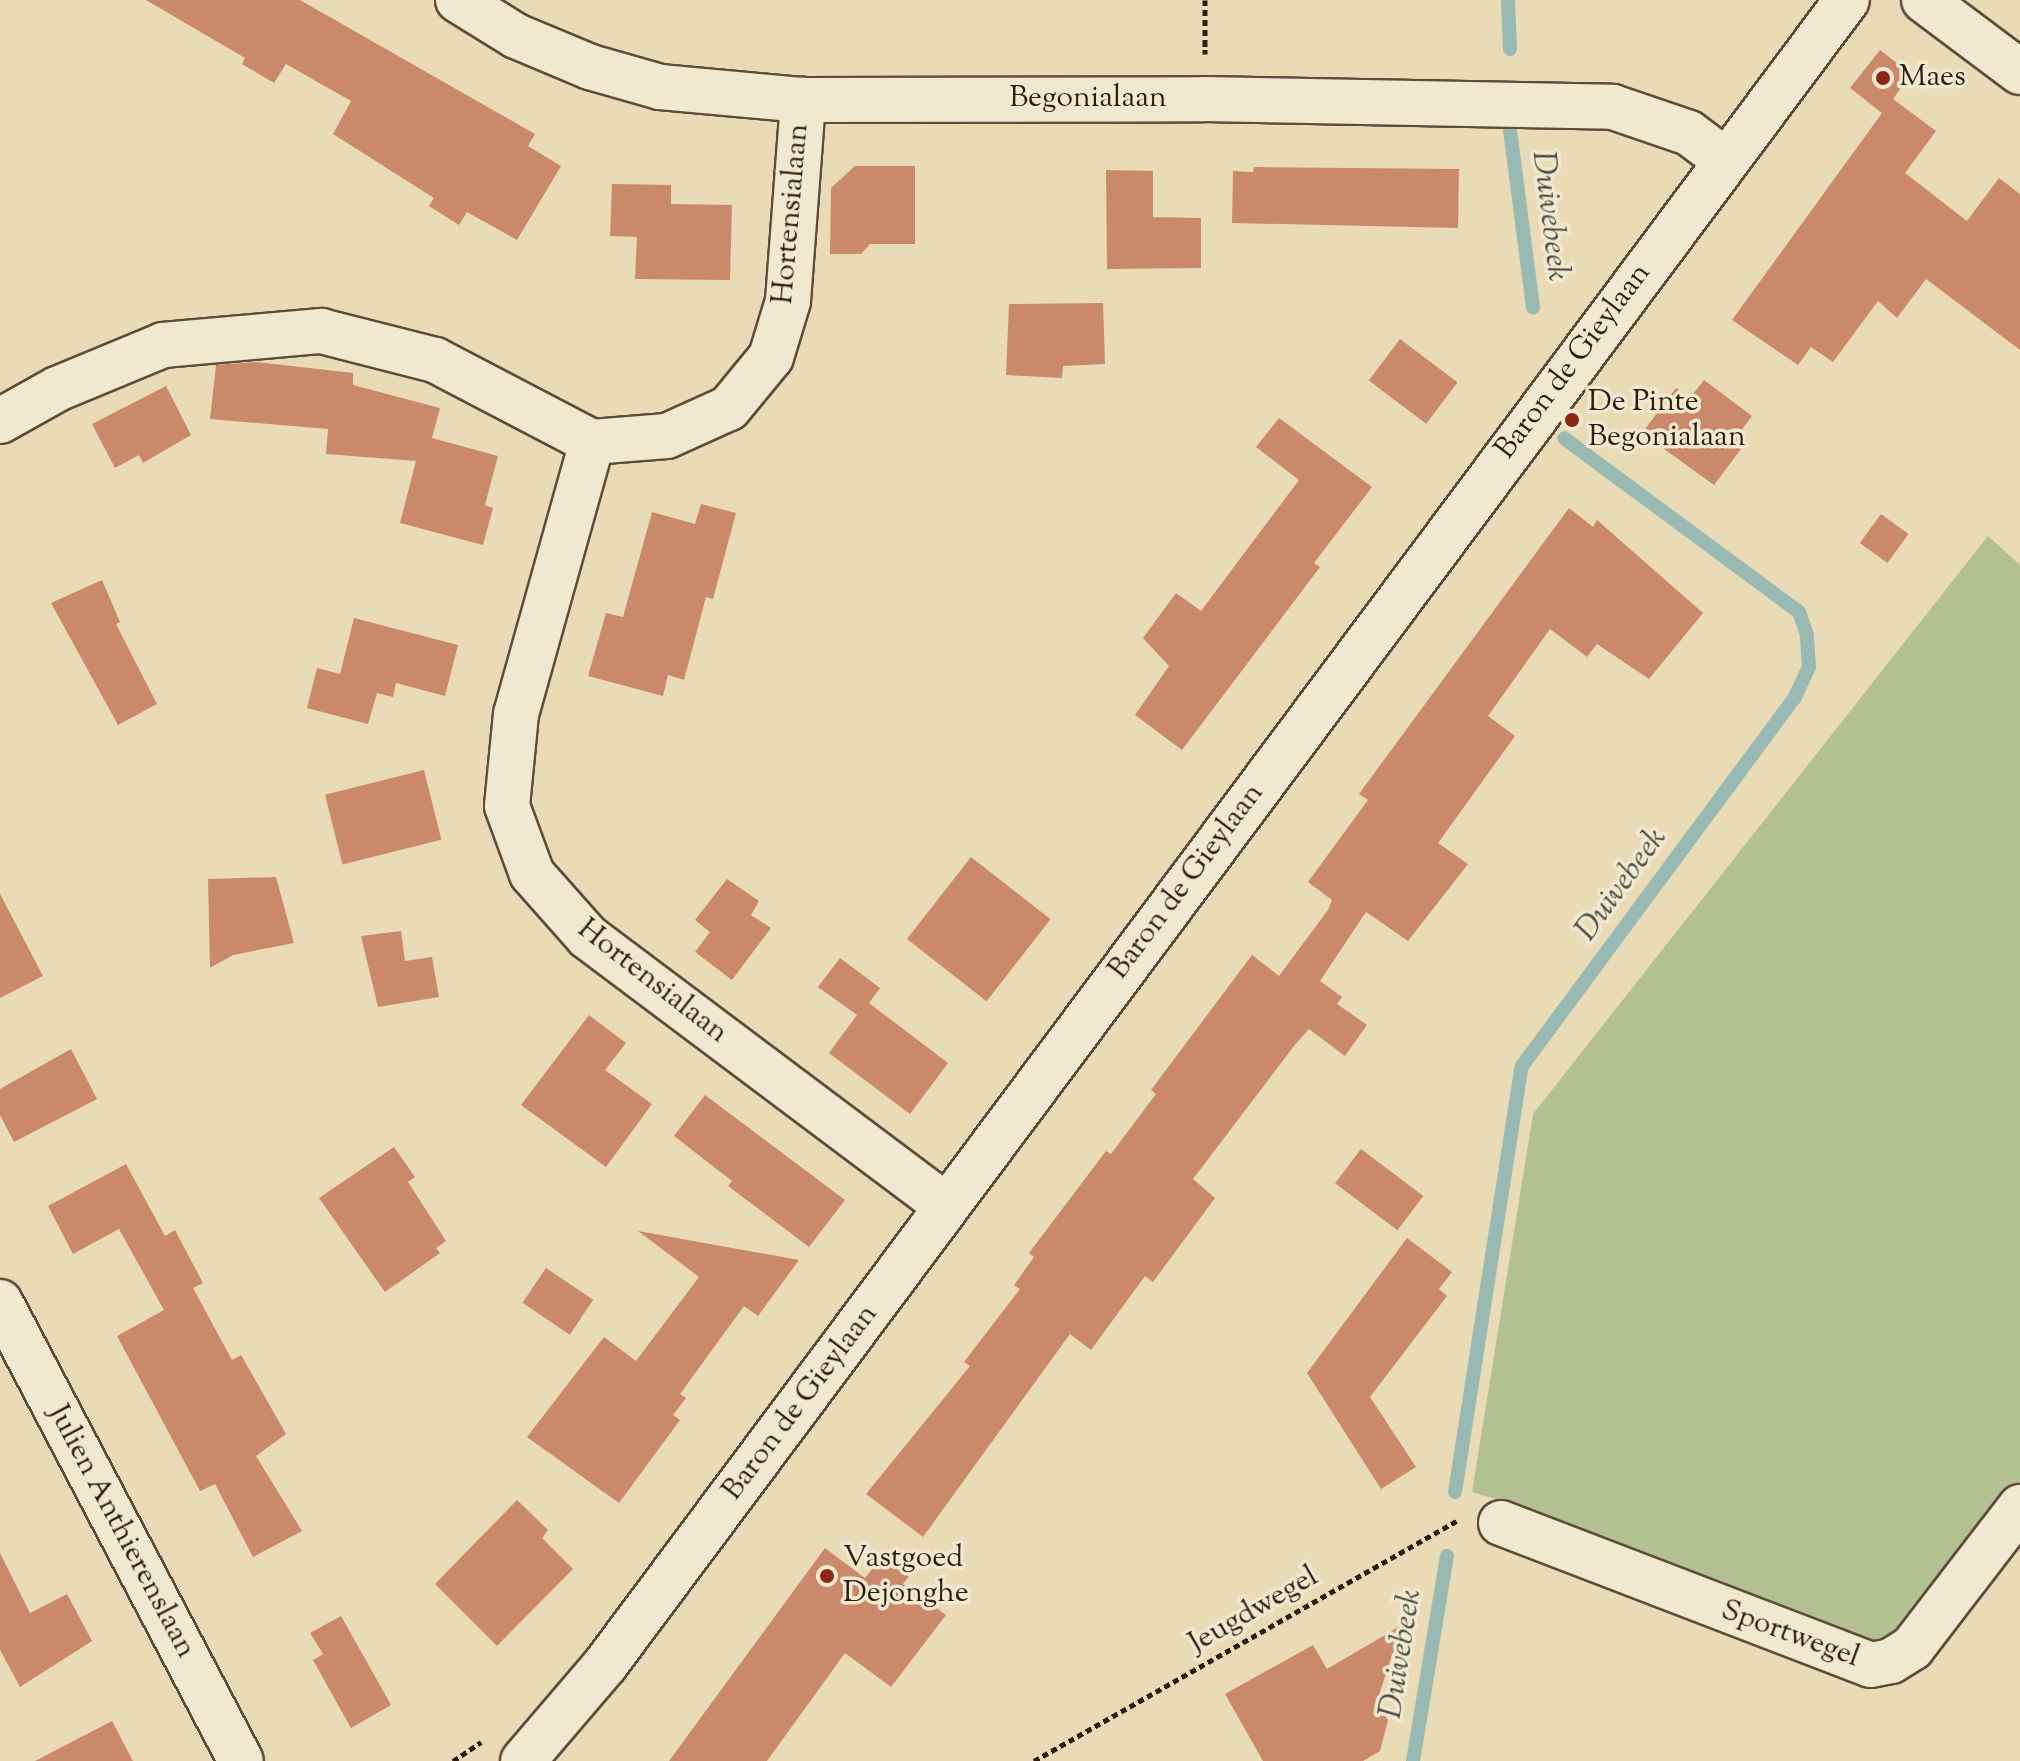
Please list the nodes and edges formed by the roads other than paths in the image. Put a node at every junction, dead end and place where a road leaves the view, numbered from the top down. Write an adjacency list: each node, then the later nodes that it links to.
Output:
1 (458, 0): 5 (street, Begonialaan)
2 (1847, 0): 6 (street, Baron de Gieylaan)
3 (1924, 0): 4 (street)
4 (2020, 72)
5 (803, 100): 6 (street, Begonialaan); 8 (street, Hortensialaan)
6 (1725, 160): 9 (street, Baron de Gieylaan)
7 (0, 421): 8 (street)
8 (592, 442): 9 (street, Hortensialaan)
9 (946, 1206): 14 (street, Baron de Gieylaan)
10 (0, 1302): 13 (street, Julien Anthierenslaan)
11 (2020, 1507): 12 (street, Sportwegel)
12 (1501, 1523)
13 (241, 1761)
14 (523, 1761)

